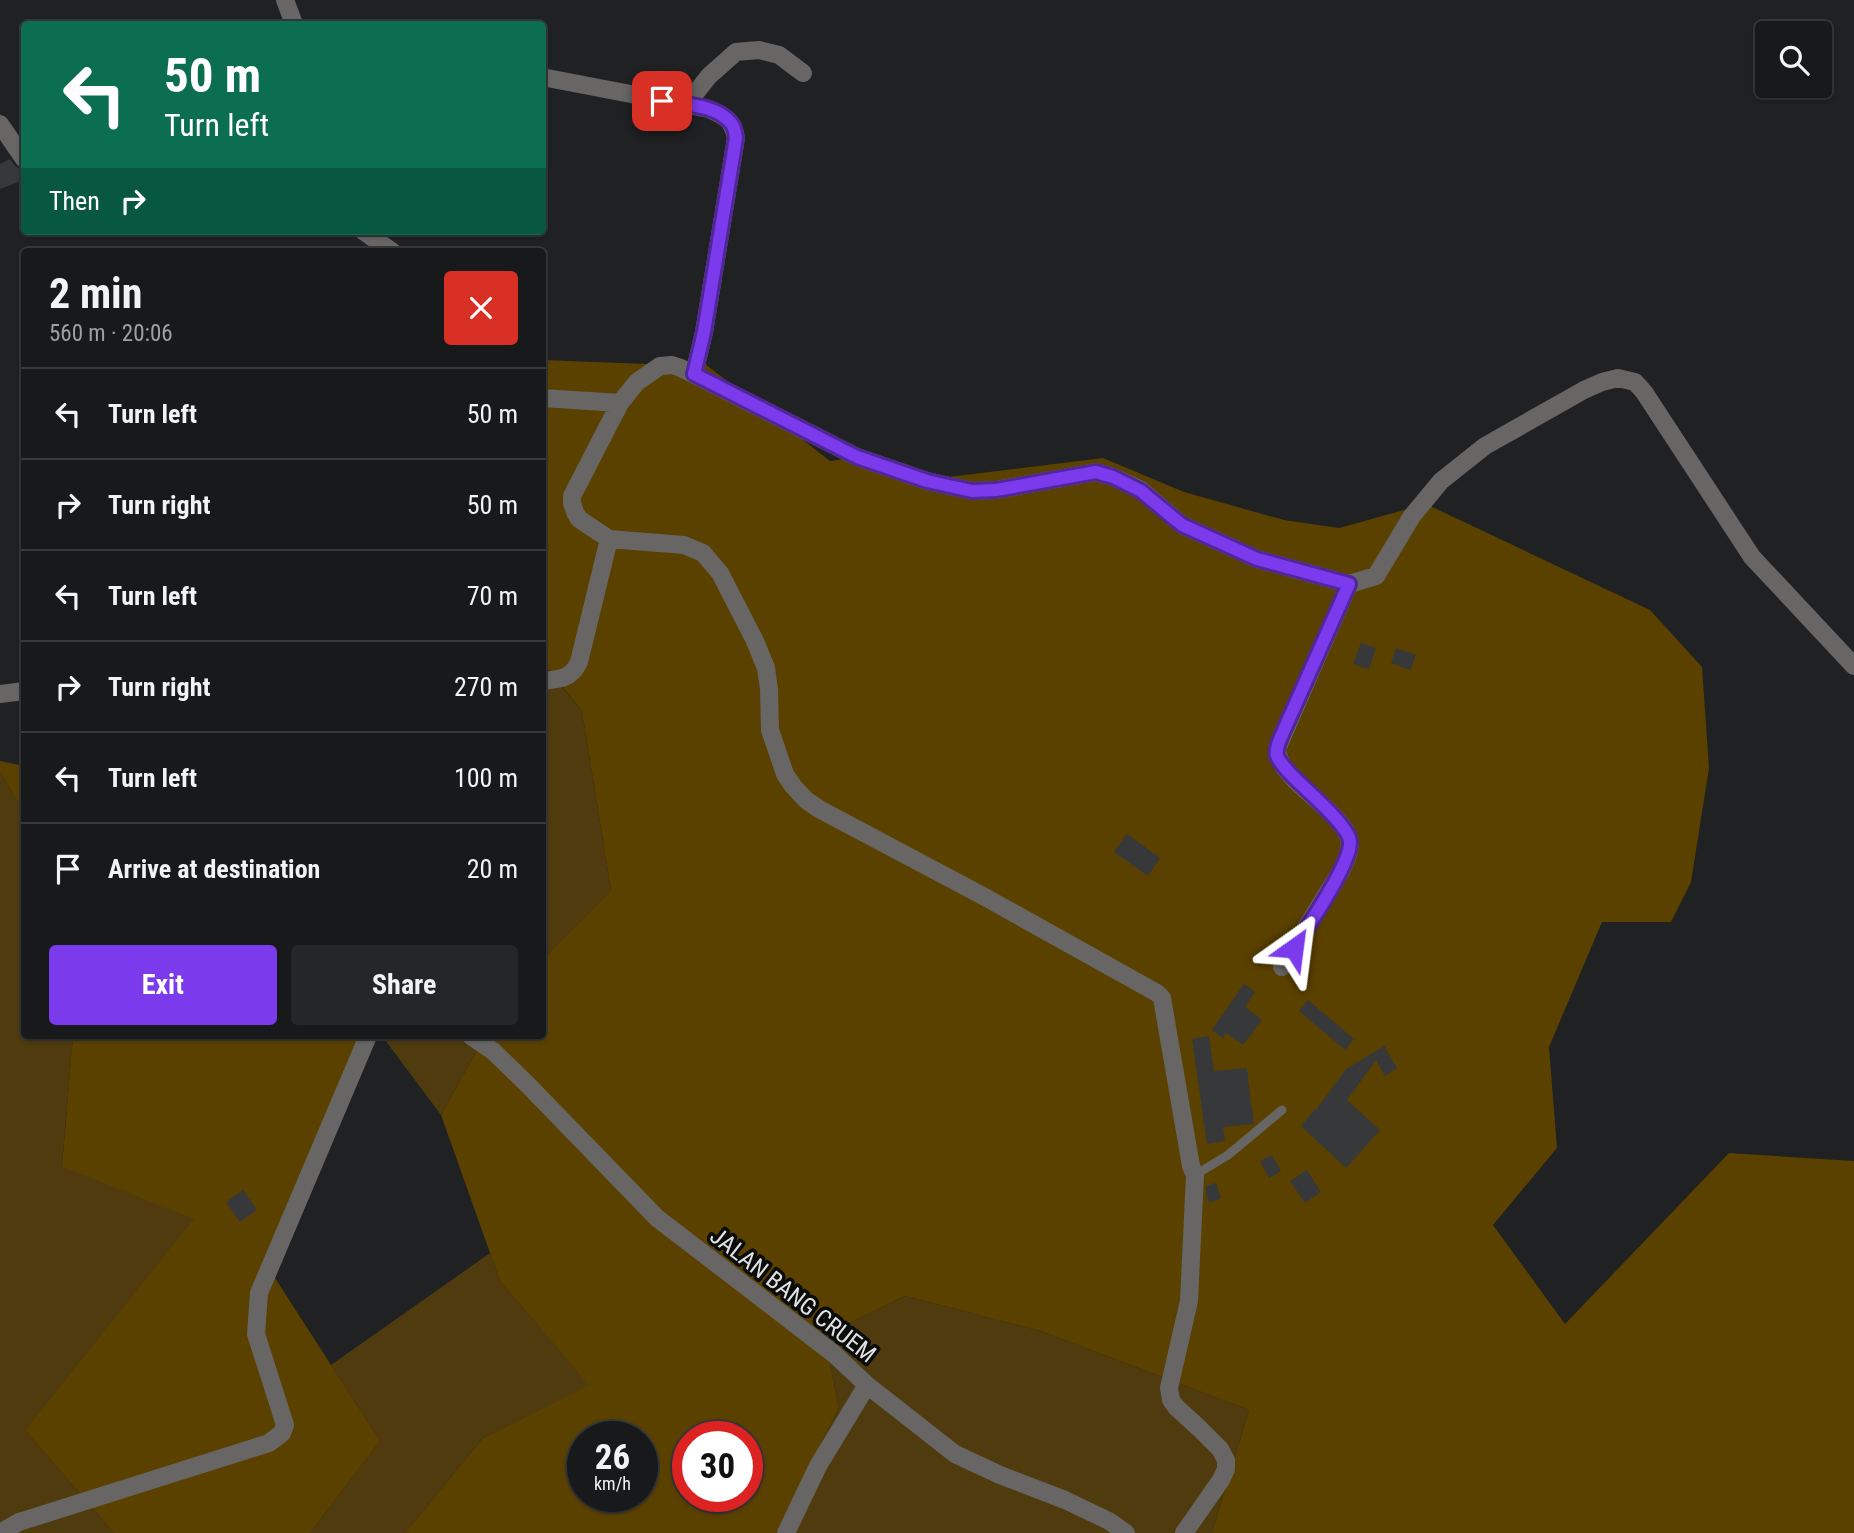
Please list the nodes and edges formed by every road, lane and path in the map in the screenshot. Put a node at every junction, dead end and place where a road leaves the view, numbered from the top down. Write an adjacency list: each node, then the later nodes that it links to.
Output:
1 (285, 0): 2 (street)
2 (293, 21)
3 (803, 73): 5 (street)
4 (546, 78): 5 (street)
5 (686, 105): 10 (street)
6 (0, 124): 7 (street)
7 (21, 155)
8 (369, 235): 9 (street)
9 (387, 248)
10 (694, 374): 12 (street); 14 (street)
11 (546, 398): 12 (street)
12 (620, 403): 13 (street)
13 (609, 539): 16 (street); 23 (street)
14 (1349, 584): 15 (street); 19 (street)
15 (1854, 666)
16 (546, 680)
17 (21, 691): 18 (street)
18 (0, 694)
19 (1282, 967)
20 (367, 1039): 25 (street)
21 (475, 1039): 24 (street, JALAN BANG CRUEM)
22 (1282, 1110): 23 (lane)
23 (1195, 1175): 28 (street)
24 (867, 1385): 26 (street); 27 (street, JALAN BANG CRUEM)
25 (0, 1533)
26 (786, 1533)
27 (1126, 1533)
28 (1184, 1533)

